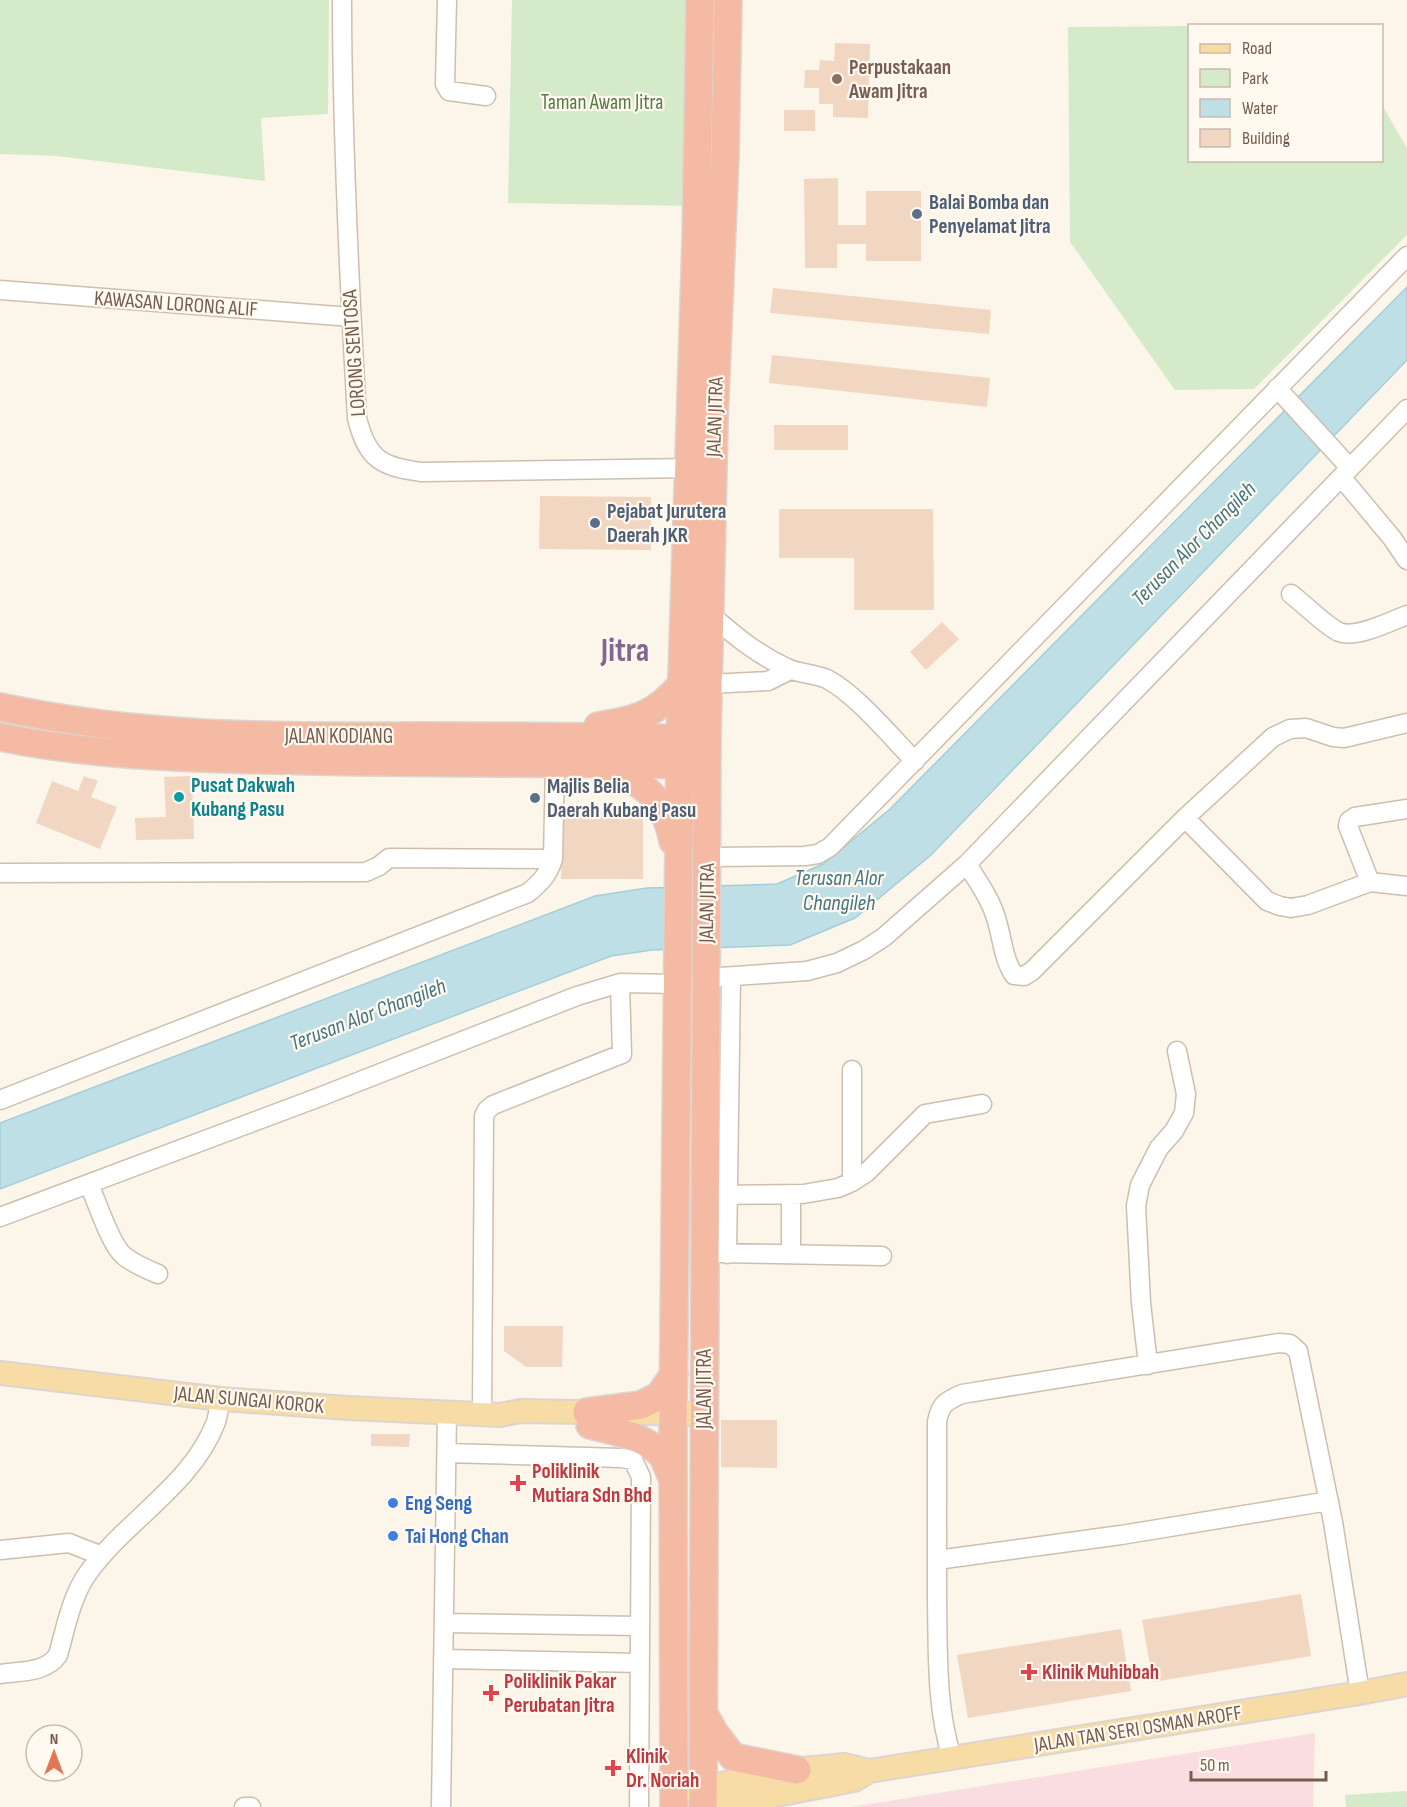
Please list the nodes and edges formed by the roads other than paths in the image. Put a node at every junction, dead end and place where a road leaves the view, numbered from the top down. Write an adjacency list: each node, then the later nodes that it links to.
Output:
1 (342, 0): 9 (street, LORONG SENTOSA)
2 (447, 0): 5 (street)
3 (700, 0): 6 (highway, JALAN JITRA)
4 (728, 0): 6 (highway, JALAN JITRA)
5 (486, 96)
6 (709, 229): 12 (highway, JALAN JITRA); 16 (highway, JALAN JITRA)
7 (1407, 256): 10 (street)
8 (0, 290): 9 (street, KAWASAN LORONG ALIF)
9 (351, 317): 12 (street, LORONG SENTOSA)
10 (1283, 394): 13 (street); 27 (street)
11 (1407, 409): 13 (street)
12 (688, 468): 19 (highway, JALAN JITRA)
13 (1346, 473): 14 (street); 32 (street)
14 (1407, 560)
15 (1291, 594): 17 (street)
16 (711, 615): 18 (street); 20 (highway, JALAN JITRA)
17 (1407, 615)
18 (790, 670): 20 (street); 27 (street)
19 (682, 684): 23 (highway); 25 (highway, JALAN JITRA)
20 (709, 684): 26 (highway, JALAN JITRA)
21 (0, 707): 23 (highway, JALAN KODIANG)
22 (1407, 723): 30 (street)
23 (543, 735): 25 (highway, JALAN KODIANG)
24 (0, 737): 28 (highway, JALAN KODIANG)
25 (680, 752): 26 (highway); 28 (highway, JALAN KODIANG); 35 (highway, JALAN JITRA)
26 (707, 752): 33 (highway, JALAN JITRA)
27 (915, 760): 33 (street)
28 (566, 762): 31 (street); 35 (highway)
29 (1407, 809): 36 (street)
30 (1185, 818): 32 (street); 36 (street)
31 (553, 859): 34 (street); 43 (street)
32 (967, 864): 38 (street)
33 (708, 869): 38 (highway, JALAN JITRA)
34 (0, 873)
35 (679, 876): 39 (highway, JALAN JITRA)
36 (1370, 882): 37 (street)
37 (1407, 886)
38 (715, 976): 48 (highway, JALAN JITRA)
39 (678, 978): 40 (street); 56 (highway, JALAN JITRA)
40 (620, 983): 46 (street); 59 (street)
41 (1177, 1051): 54 (street)
42 (852, 1070): 45 (street)
43 (0, 1100)
44 (982, 1104): 45 (street)
45 (852, 1182): 47 (street)
46 (89, 1184): 49 (street); 53 (street)
47 (791, 1194): 48 (street); 51 (street)
48 (717, 1195): 50 (highway, JALAN JITRA)
49 (0, 1217)
50 (716, 1253): 51 (street); 62 (highway, JALAN JITRA)
51 (791, 1254): 52 (street)
52 (882, 1256)
53 (158, 1274)
54 (1148, 1365): 65 (street); 68 (street)
55 (0, 1373): 57 (main road, JALAN SUNGAI KOROK)
56 (674, 1374): 60 (highway); 61 (highway, JALAN JITRA)
57 (221, 1399): 58 (main road, JALAN SUNGAI KOROK); 67 (street)
58 (447, 1413): 59 (main road, JALAN SUNGAI KOROK); 63 (street)
59 (491, 1414): 60 (main road, JALAN SUNGAI KOROK)
60 (589, 1419): 61 (main road, JALAN SUNGAI KOROK); 64 (highway)
61 (673, 1420): 62 (main road, JALAN SUNGAI KOROK); 64 (highway, JALAN JITRA)
62 (704, 1420): 76 (highway, JALAN JITRA)
63 (447, 1453): 69 (street); 70 (street)
64 (673, 1479): 80 (highway, JALAN JITRA)
65 (1329, 1501): 68 (street); 75 (street)
66 (0, 1550): 67 (street)
67 (102, 1556): 73 (street)
68 (937, 1560): 77 (street)
69 (444, 1623): 70 (street); 71 (street)
70 (640, 1626): 72 (street)
71 (443, 1659): 72 (street); 84 (street)
72 (640, 1663): 85 (street)
73 (0, 1674)
74 (1407, 1684): 75 (main road, JALAN TAN SERI OSMAN AROFF)
75 (1360, 1693): 77 (main road, JALAN TAN SERI OSMAN AROFF)
76 (703, 1711): 78 (highway); 81 (highway, JALAN JITRA)
77 (952, 1758): 79 (main road, JALAN TAN SERI OSMAN AROFF)
78 (797, 1770): 79 (main road, JALAN TAN SERI OSMAN AROFF); 81 (main road, JALAN TAN SERI OSMAN AROFF)
79 (869, 1772): 81 (main road, JALAN TAN SERI OSMAN AROFF)
80 (674, 1799): 81 (main road, JALAN TAN SERI OSMAN AROFF)
81 (707, 1801)
82 (244, 1807): 83 (street)
83 (251, 1807)
84 (441, 1807)
85 (639, 1807)

